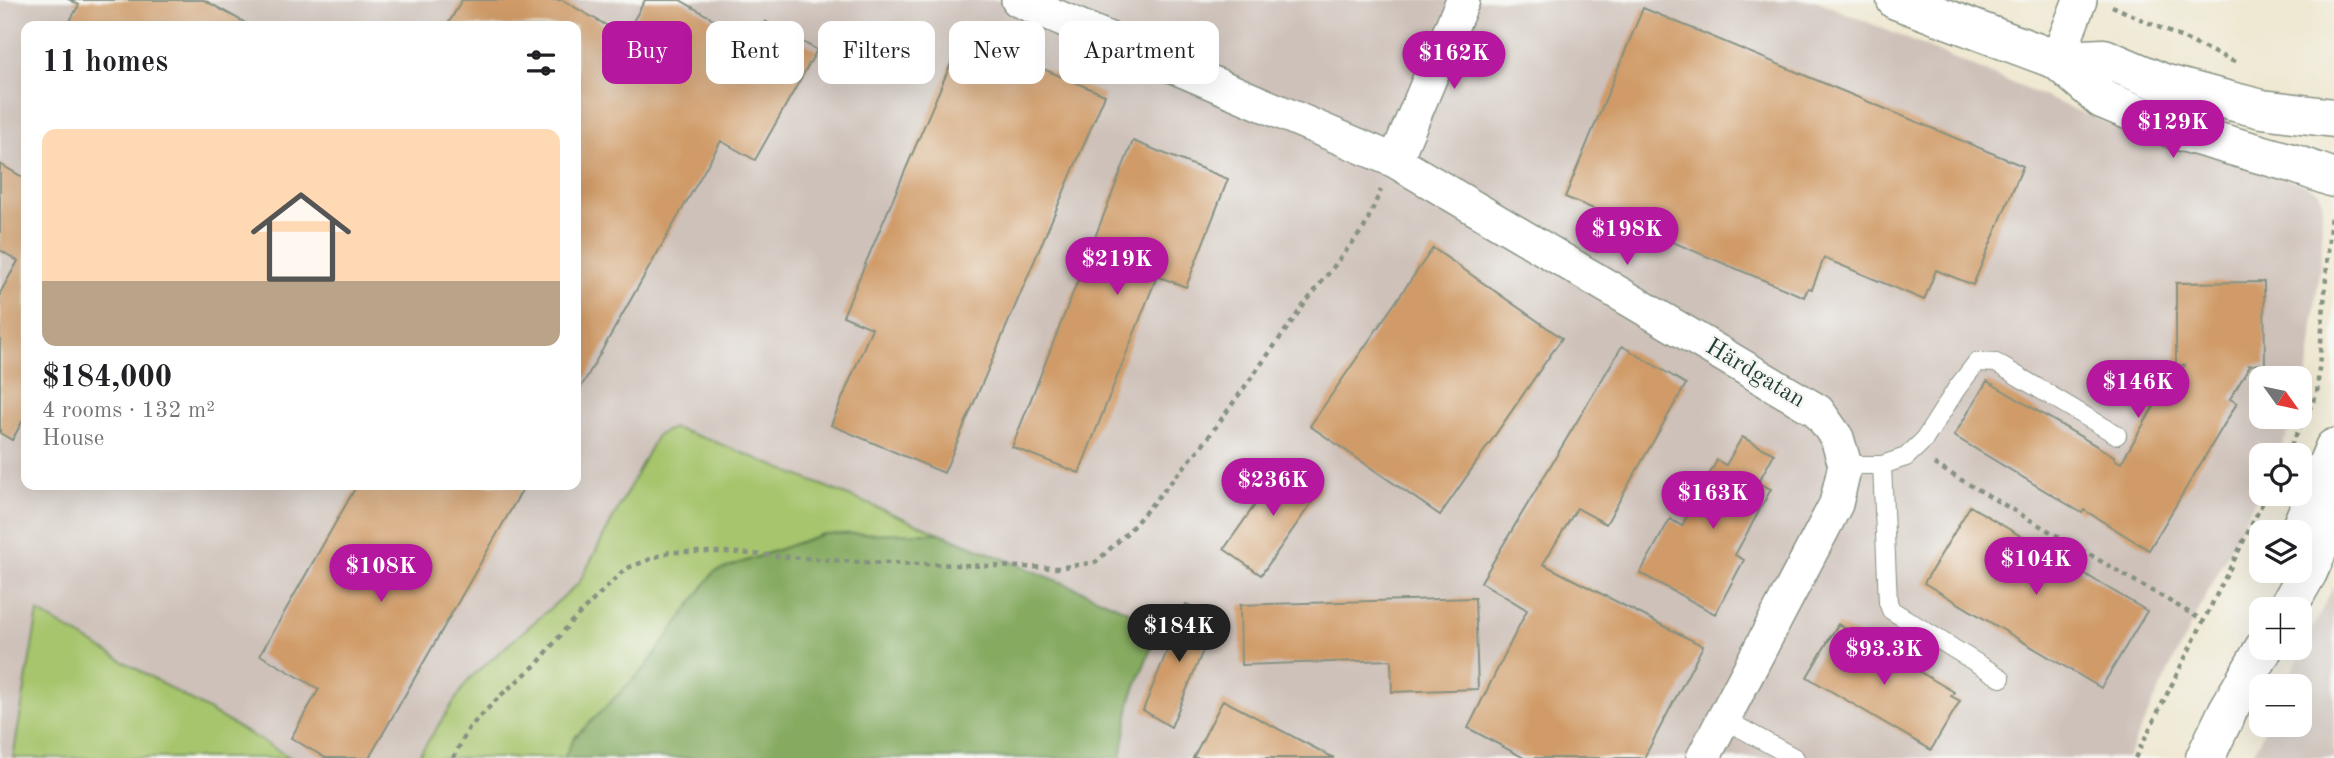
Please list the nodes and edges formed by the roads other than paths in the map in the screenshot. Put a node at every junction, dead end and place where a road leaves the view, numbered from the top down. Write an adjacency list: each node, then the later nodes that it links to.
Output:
1 (1018, 0): 7 (street, Härdgatan)
2 (1463, 0): 7 (street)
3 (1896, 0): 5 (main road)
4 (2093, 2): 5 (street)
5 (2057, 60): 6 (main road); 8 (main road)
6 (2334, 118)
7 (1395, 161): 11 (street, Härdgatan)
8 (2334, 178)
9 (2117, 435): 12 (lane)
10 (2334, 448): 14 (main road)
11 (1845, 465): 12 (lane); 20 (street)
12 (1882, 465): 18 (lane)
13 (2334, 514): 15 (main road)
14 (2304, 520)
15 (2294, 597)
16 (2249, 655): 19 (main road)
17 (2257, 660): 19 (main road)
18 (2001, 678)
19 (2228, 710): 23 (main road)
20 (1724, 719): 21 (street); 22 (lane)
21 (1703, 758)
22 (1795, 758)
23 (2205, 758)

